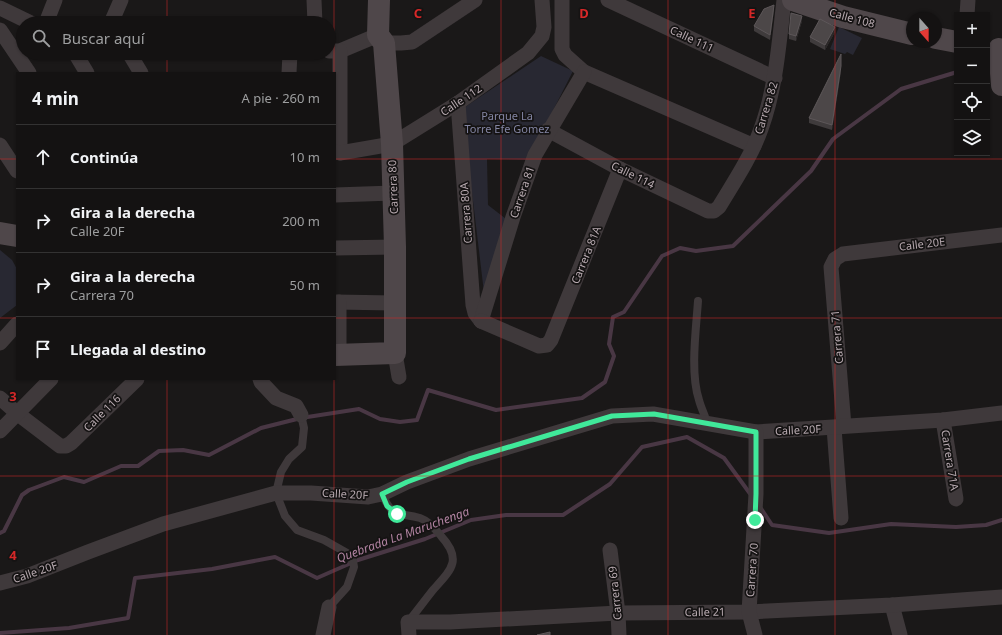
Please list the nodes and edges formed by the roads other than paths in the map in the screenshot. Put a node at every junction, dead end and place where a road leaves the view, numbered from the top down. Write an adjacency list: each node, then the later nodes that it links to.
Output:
1 (55, 0): 15 (street)
2 (121, 0): 16 (street)
3 (314, 0): 17 (street)
4 (379, 0): 20 (street, Carrera 80)
5 (475, 0): 20 (street)
6 (542, 0): 40 (street, Calle 112)
7 (562, 0): 36 (street)
8 (608, 0): 37 (street, Calle 111)
9 (784, 0): 37 (street, Carrera 82)
10 (968, 0): 13 (street)
11 (804, 2): 19 (street, Calle 108)
12 (0, 8): 14 (street)
13 (967, 12)
14 (17, 16)
15 (49, 16)
16 (114, 16)
17 (315, 16)
18 (0, 30): 25 (street)
19 (906, 33)
20 (381, 39): 24 (street); 42 (street, Carrera 80)
21 (942, 39): 22 (street)
22 (954, 41)
23 (996, 48): 38 (street)
24 (336, 50)
25 (16, 54)
26 (20, 60): 31 (street)
27 (79, 60): 32 (street)
28 (133, 60): 33 (street)
29 (290, 60): 34 (street)
30 (334, 60): 35 (street)
31 (28, 72)
32 (86, 72)
33 (140, 72)
34 (290, 72)
35 (335, 72)
36 (584, 72): 41 (street, Carrera 81); 44 (street)
37 (775, 78): 44 (street, Carrera 82)
38 (1002, 85)
39 (336, 102): 45 (street)
40 (458, 103): 42 (street, Calle 112); 60 (street, Carrera 80A)
41 (548, 130): 47 (street, Calle 114); 60 (street, Carrera 81)
42 (392, 144): 45 (street, Calle 112); 48 (street, Carrera 80)
43 (0, 145): 46 (street)
44 (754, 146): 50 (street, Carrera 82)
45 (338, 152)
46 (16, 169)
47 (620, 169): 50 (street, Calle 114); 60 (street, Carrera 81A)
48 (393, 193): 49 (street); 54 (street, Carrera 80)
49 (336, 195)
50 (719, 208)
51 (0, 233): 53 (street)
52 (1002, 235): 56 (street, Calle 20E)
53 (16, 236)
54 (395, 247): 55 (street); 59 (street, Carrera 80)
55 (336, 248)
56 (843, 254): 75 (street, Carrera 71)
57 (698, 301): 74 (lane)
58 (337, 302): 59 (street); 64 (street)
59 (394, 302): 63 (street, Carrera 80)
60 (481, 321)
61 (16, 325): 62 (street)
62 (0, 343)
63 (395, 353): 64 (street); 65 (street, Carrera 80)
64 (337, 354)
65 (399, 377)
66 (50, 380): 71 (street)
67 (135, 380): 71 (street, Calle 116)
68 (260, 380): 72 (street)
69 (0, 398): 71 (street)
70 (1002, 413): 73 (street, Calle 20F)
71 (18, 414): 76 (street)
72 (301, 415): 78 (lane)
73 (943, 420): 75 (street, Calle 20F); 80 (street, Carrera 71A)
74 (707, 423): 77 (street, Calle 20F); 79 (street, Calle 20F)
75 (839, 427): 77 (street, Calle 20F); 81 (street, Carrera 71)
76 (0, 431)
77 (756, 432): 87 (street, Carrera 70)
78 (276, 493): 79 (street, Calle 20F); 83 (street, Calle 20F); 86 (lane)
79 (382, 494): 89 (lane)
80 (956, 499)
81 (841, 518)
82 (610, 550): 88 (street, Carrera 69)
83 (0, 583)
84 (1002, 597): 85 (street, Calle 21)
85 (892, 605): 87 (street, Calle 21); 93 (street)
86 (329, 606): 90 (street)
87 (749, 612): 88 (street, Calle 21); 92 (street, Carrera 70)
88 (618, 613): 89 (street, Calle 21); 91 (street, Carrera 69)
89 (409, 628)
90 (323, 635)
91 (619, 635)
92 (755, 635)
93 (900, 635)

